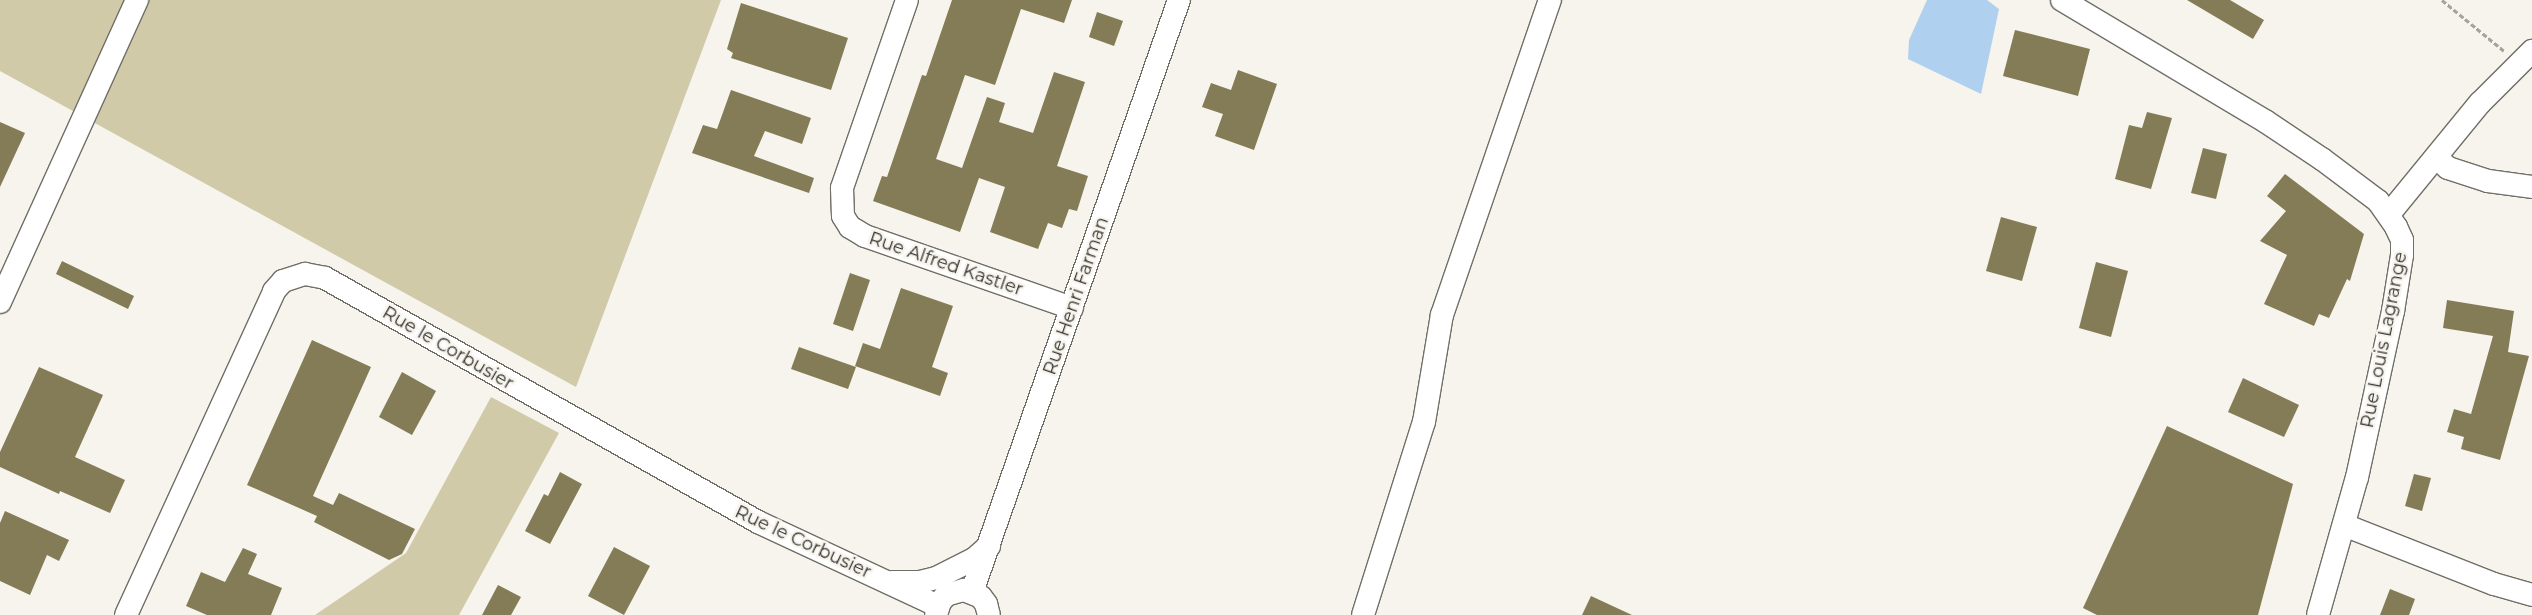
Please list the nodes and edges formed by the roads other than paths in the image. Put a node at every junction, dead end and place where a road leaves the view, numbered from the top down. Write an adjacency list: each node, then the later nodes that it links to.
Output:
1 (137, 0): 10 (street)
2 (907, 0): 11 (street, Rue Alfred Kastler)
3 (1178, 0): 11 (street, Rue Henri Farman)
4 (1550, 0): 20 (street)
5 (2062, 0): 9 (street, Rue Louis Lagrange)
6 (2525, 57): 7 (street)
7 (2436, 157): 8 (street); 9 (street)
8 (2532, 187)
9 (2389, 214): 12 (street, Rue Louis Lagrange)
10 (0, 302)
11 (1072, 308): 13 (street, Rue Henri Farman)
12 (2344, 525): 16 (street); 21 (street, Rue Louis Lagrange)
13 (989, 546): 14 (street); 15 (street, Rue Henri Farman)
14 (886, 582): 17 (street, Rue le Corbusier); 18 (street, Rue le Corbusier)
15 (972, 592): 17 (street); 19 (street)
16 (2532, 595)
17 (937, 611)
18 (126, 615)
19 (989, 615)
20 (1363, 615)
21 (2318, 615)

